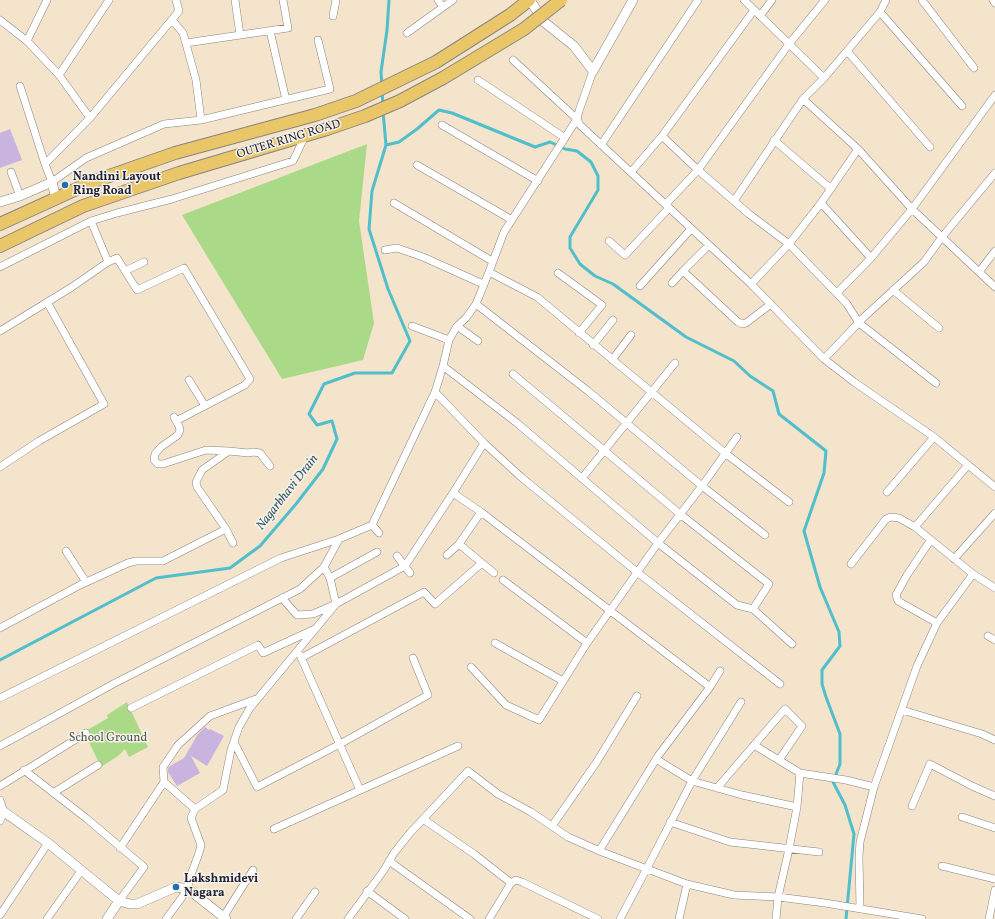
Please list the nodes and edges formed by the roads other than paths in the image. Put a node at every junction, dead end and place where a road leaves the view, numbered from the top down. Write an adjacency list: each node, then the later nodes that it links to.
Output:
1 (47, 0): 29 (street)
2 (109, 0): 37 (street)
3 (176, 0): 25 (street)
4 (235, 0): 28 (street)
5 (283, 0): 26 (street)
6 (336, 0): 23 (street)
7 (438, 0): 20 (street)
8 (453, 0): 20 (street)
9 (529, 0): 36 (street); 66 (highway, OUTER RING ROAD)
10 (560, 0): 49 (highway, OUTER RING ROAD, bridge)
11 (633, 0): 36 (street)
12 (698, 0): 53 (street)
13 (744, 0): 22 (street)
14 (772, 0): 22 (street)
15 (825, 0): 32 (street)
16 (886, 0): 21 (street)
17 (922, 0): 35 (street)
18 (993, 0): 19 (street)
19 (995, 2)
20 (443, 7): 27 (street)
21 (880, 12): 33 (street); 44 (street)
22 (757, 13): 32 (street); 50 (street)
23 (333, 16)
24 (0, 20): 29 (street)
25 (172, 20): 31 (street); 45 (street)
26 (270, 31): 28 (street); 43 (street)
27 (407, 33)
28 (240, 35): 31 (street)
29 (27, 40): 37 (street)
30 (318, 40): 43 (street)
31 (186, 43): 47 (street)
32 (789, 44): 38 (street); 58 (street)
33 (847, 51): 38 (street); 54 (street)
34 (513, 60): 46 (street)
35 (974, 68)
36 (593, 71): 46 (street)
37 (59, 75): 45 (street)
38 (824, 78): 42 (street)
39 (478, 80): 51 (street)
40 (20, 86): 56 (street)
41 (995, 95): 72 (street)
42 (803, 99): 52 (street); 55 (street)
43 (286, 100): 47 (street)
44 (962, 106)
45 (90, 118): 56 (street)
46 (577, 119): 51 (street); 53 (street)
47 (201, 120): 63 (street)
48 (442, 125): 62 (street)
49 (306, 136): 74 (street); 81 (highway, OUTER RING ROAD)
50 (662, 136): 58 (street); 60 (street)
51 (565, 139): 62 (street)
52 (774, 140): 64 (street); 67 (street)
53 (601, 145): 60 (street)
54 (930, 147)
55 (858, 149): 64 (street); 72 (street)
56 (45, 164): 63 (street)
57 (417, 164): 73 (street)
58 (698, 170): 67 (street); 71 (street)
59 (11, 172): 65 (street)
60 (631, 172): 71 (street)
61 (995, 173): 77 (street)
62 (538, 181): 73 (street)
63 (52, 182): 65 (street); 66 (street)
64 (831, 189): 70 (street)
65 (20, 196): 68 (street)
66 (56, 198): 75 (highway, OUTER RING ROAD)
67 (734, 201): 80 (street)
68 (0, 202)
69 (394, 203): 87 (street)
70 (821, 203): 80 (street); 84 (street)
71 (667, 206): 76 (street); 78 (street)
72 (912, 209): 77 (street); 84 (street)
73 (512, 220): 87 (street)
74 (91, 221): 85 (street); 88 (street)
75 (0, 224)
76 (691, 229): 79 (street); 97 (street)
77 (942, 237): 92 (street); 99 (street)
78 (609, 241)
79 (709, 244): 90 (street); 96 (street)
80 (789, 244): 96 (street); 100 (street)
81 (0, 246)
82 (385, 250): 95 (street)
83 (995, 251): 92 (street)
84 (871, 258): 100 (street)
85 (108, 262): 89 (street); 101 (street)
86 (144, 262): 89 (street)
87 (492, 262): 91 (street)
88 (0, 267)
89 (125, 271): 124 (street)
90 (683, 271): 94 (street); 103 (street)
91 (489, 272): 95 (street); 110 (street)
92 (979, 272): 98 (street)
93 (558, 273): 110 (street)
94 (672, 282)
95 (483, 284): 102 (street)
96 (751, 284): 103 (street)
97 (640, 286)
98 (995, 287)
99 (893, 290): 105 (street); 108 (street)
100 (837, 293): 105 (street)
101 (48, 302): 109 (street); 134 (street)
102 (476, 304): 107 (street); 125 (street)
103 (771, 304): 115 (street)
104 (613, 320): 114 (street)
105 (859, 323): 115 (street); 121 (street)
106 (412, 326): 112 (street)
107 (457, 326): 112 (street); 113 (street)
108 (939, 328)
109 (0, 331)
110 (579, 333): 114 (street)
111 (631, 335): 116 (street)
112 (449, 340): 118 (street)
113 (478, 341)
114 (594, 345): 116 (street)
115 (824, 359): 127 (street)
116 (612, 360): 123 (street)
117 (675, 363): 123 (street)
118 (443, 366): 122 (street); 135 (street)
119 (513, 374): 130 (street)
120 (189, 380): 124 (street)
121 (936, 383)
122 (435, 392): 128 (street); 144 (street)
123 (652, 392): 125 (street); 131 (street)
124 (205, 406): 129 (street)
125 (627, 423): 130 (street); 136 (street)
126 (737, 437): 131 (street)
127 (934, 437): 132 (street); 138 (street)
128 (484, 443): 139 (street); 163 (street)
129 (229, 451): 133 (street); 146 (street)
130 (604, 451): 135 (street); 143 (street)
131 (725, 453): 136 (street); 140 (street)
132 (968, 465): 137 (street); 145 (street)
133 (270, 466)
134 (0, 467)
135 (582, 478): 152 (street)
136 (702, 486): 143 (street); 148 (street)
137 (995, 487)
138 (887, 492)
139 (453, 493): 141 (street); 161 (street)
140 (789, 502)
141 (481, 512): 153 (street); 174 (street)
142 (995, 513): 158 (street)
143 (680, 514): 152 (street); 173 (street)
144 (372, 525): 147 (street); 149 (street)
145 (916, 527): 150 (street); 160 (street)
146 (226, 529): 151 (street); 169 (street)
147 (379, 533)
148 (765, 535)
149 (339, 540): 162 (street); 191 (street)
150 (930, 540): 158 (street); 175 (street)
151 (233, 543)
152 (658, 543): 163 (street); 173 (street)
153 (459, 544): 156 (street); 159 (street)
154 (66, 551): 169 (street)
155 (377, 552): 167 (street)
156 (447, 555)
157 (397, 556): 161 (street)
158 (954, 559): 166 (street)
159 (482, 562): 165 (street); 183 (street)
160 (851, 564)
161 (405, 566): 164 (street); 172 (street)
162 (324, 567): 167 (street); 171 (street)
163 (637, 572): 174 (street); 188 (street)
164 (410, 573)
165 (494, 573)
166 (973, 574): 170 (street); 175 (street)
167 (330, 578): 172 (street)
168 (502, 580): 181 (street)
169 (86, 582): 176 (street)
170 (995, 588)
171 (282, 598): 172 (street); 201 (street)
172 (336, 604): 177 (street)
173 (753, 609): 182 (street)
174 (610, 610): 181 (street); 189 (street)
175 (937, 623): 195 (street)
176 (0, 628)
177 (317, 628): 183 (street); 194 (street)
178 (988, 636): 179 (street)
179 (995, 640)
180 (495, 643): 187 (street)
181 (586, 643): 187 (street)
182 (792, 644)
183 (299, 655): 192 (street); 199 (street)
184 (413, 658): 199 (street)
185 (471, 667): 187 (street)
186 (720, 671): 189 (street)
187 (563, 681)
188 (780, 684)
189 (710, 687): 203 (street)
190 (637, 696): 224 (street)
191 (0, 698)
192 (258, 698): 198 (street); 209 (street)
193 (741, 702): 208 (street)
194 (131, 708)
195 (902, 710): 197 (street); 211 (street)
196 (86, 733): 206 (street)
197 (995, 740)
198 (234, 742): 199 (street); 219 (street)
199 (340, 744): 213 (street)
200 (754, 745): 204 (street); 204 (street); 212 (street)
201 (0, 746)
202 (458, 746): 213 (street)
203 (656, 759): 208 (street); 230 (street)
204 (779, 760): 207 (street)
205 (98, 765): 214 (street)
206 (24, 770): 210 (street); 214 (street)
207 (800, 773): 211 (street); 218 (street)
208 (692, 781): 212 (street); 223 (street)
209 (164, 782): 219 (street); 228 (street)
210 (0, 786)
211 (874, 787): 246 (street)
212 (717, 788): 218 (street)
213 (360, 790): 226 (street)
214 (53, 792): 228 (street)
215 (995, 796): 217 (street)
216 (0, 800): 220 (street)
217 (912, 806)
218 (797, 807): 229 (street)
219 (195, 809): 240 (street)
220 (1, 814): 227 (street)
221 (962, 817): 225 (street)
222 (423, 819): 224 (street); 232 (street); 238 (street)
223 (670, 822): 229 (street); 235 (street)
224 (552, 826): 230 (street)
225 (995, 828)
226 (274, 829)
227 (48, 843): 236 (street); 247 (street)
228 (120, 848): 245 (street)
229 (789, 849): 231 (street); 244 (street)
230 (599, 851): 235 (street)
231 (819, 852)
232 (390, 861): 243 (street); 255 (street)
233 (942, 866): 237 (street)
234 (253, 870): 248 (street)
235 (646, 870): 239 (street); 258 (street)
236 (81, 871): 245 (street); 249 (street)
237 (995, 879)
238 (511, 883): 256 (street); 257 (street)
239 (687, 884): 244 (street); 259 (street)
240 (188, 889): 245 (street); 248 (street); 251 (street)
241 (995, 890): 262 (street)
242 (315, 892): 252 (street)
243 (367, 892): 253 (street); 254 (street)
244 (778, 897): 246 (street); 260 (street)
245 (119, 901): 250 (street)
246 (860, 908): 261 (street)
247 (0, 915)
248 (224, 918)
249 (47, 919)
250 (107, 919)
251 (166, 919)
252 (296, 919)
253 (348, 919)
254 (405, 919)
255 (470, 919)
256 (490, 919)
257 (598, 919)
258 (620, 919)
259 (679, 919)
260 (776, 919)
261 (922, 919)
262 (989, 919)

